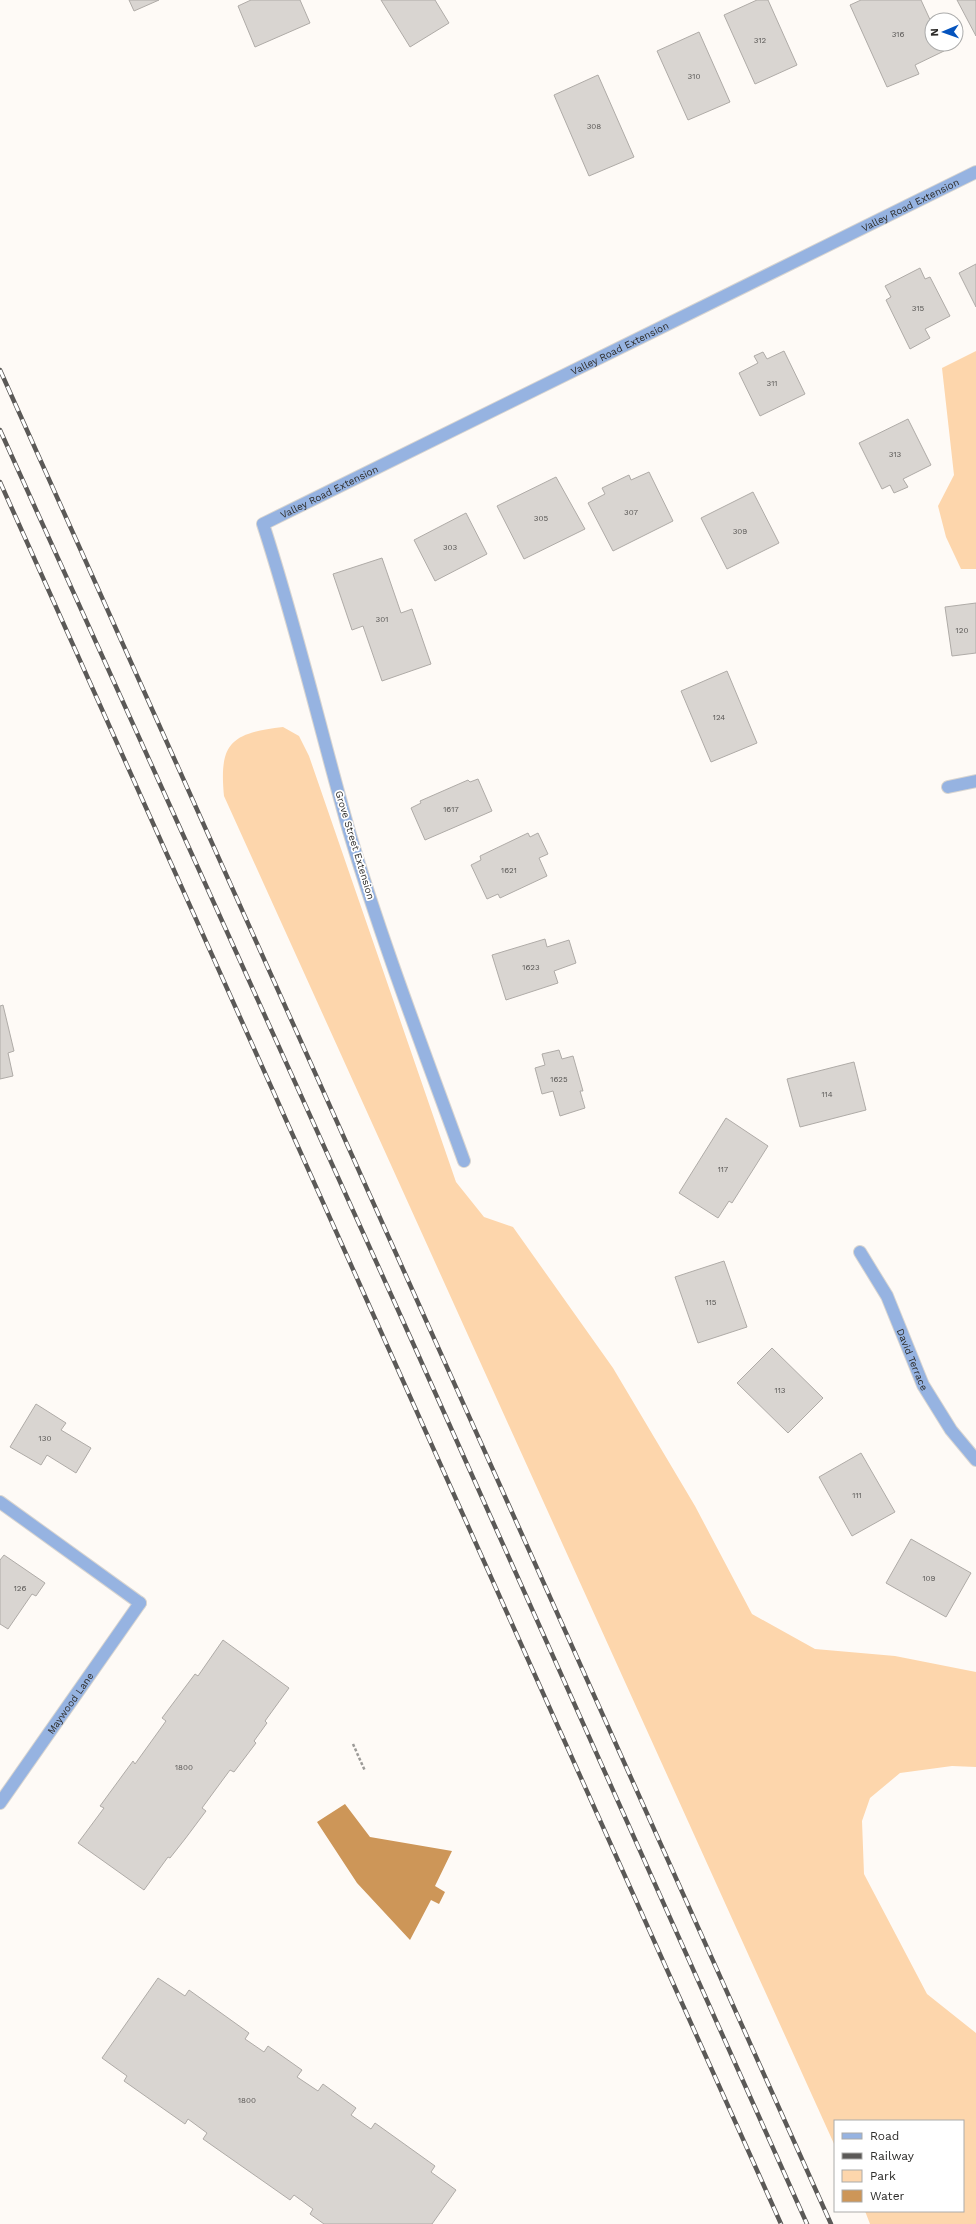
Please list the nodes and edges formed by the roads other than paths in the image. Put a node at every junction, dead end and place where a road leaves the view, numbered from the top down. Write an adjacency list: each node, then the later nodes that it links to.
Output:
1 (976, 172): 2 (street, Valley Road Extension)
2 (263, 524): 5 (street, Grove Street Extension)
3 (976, 781): 4 (street)
4 (948, 788)
5 (464, 1161)
6 (860, 1252): 7 (street, David Terrace)
7 (976, 1460)
8 (0, 1502): 9 (street, Maywood Lane)
9 (0, 1803)

